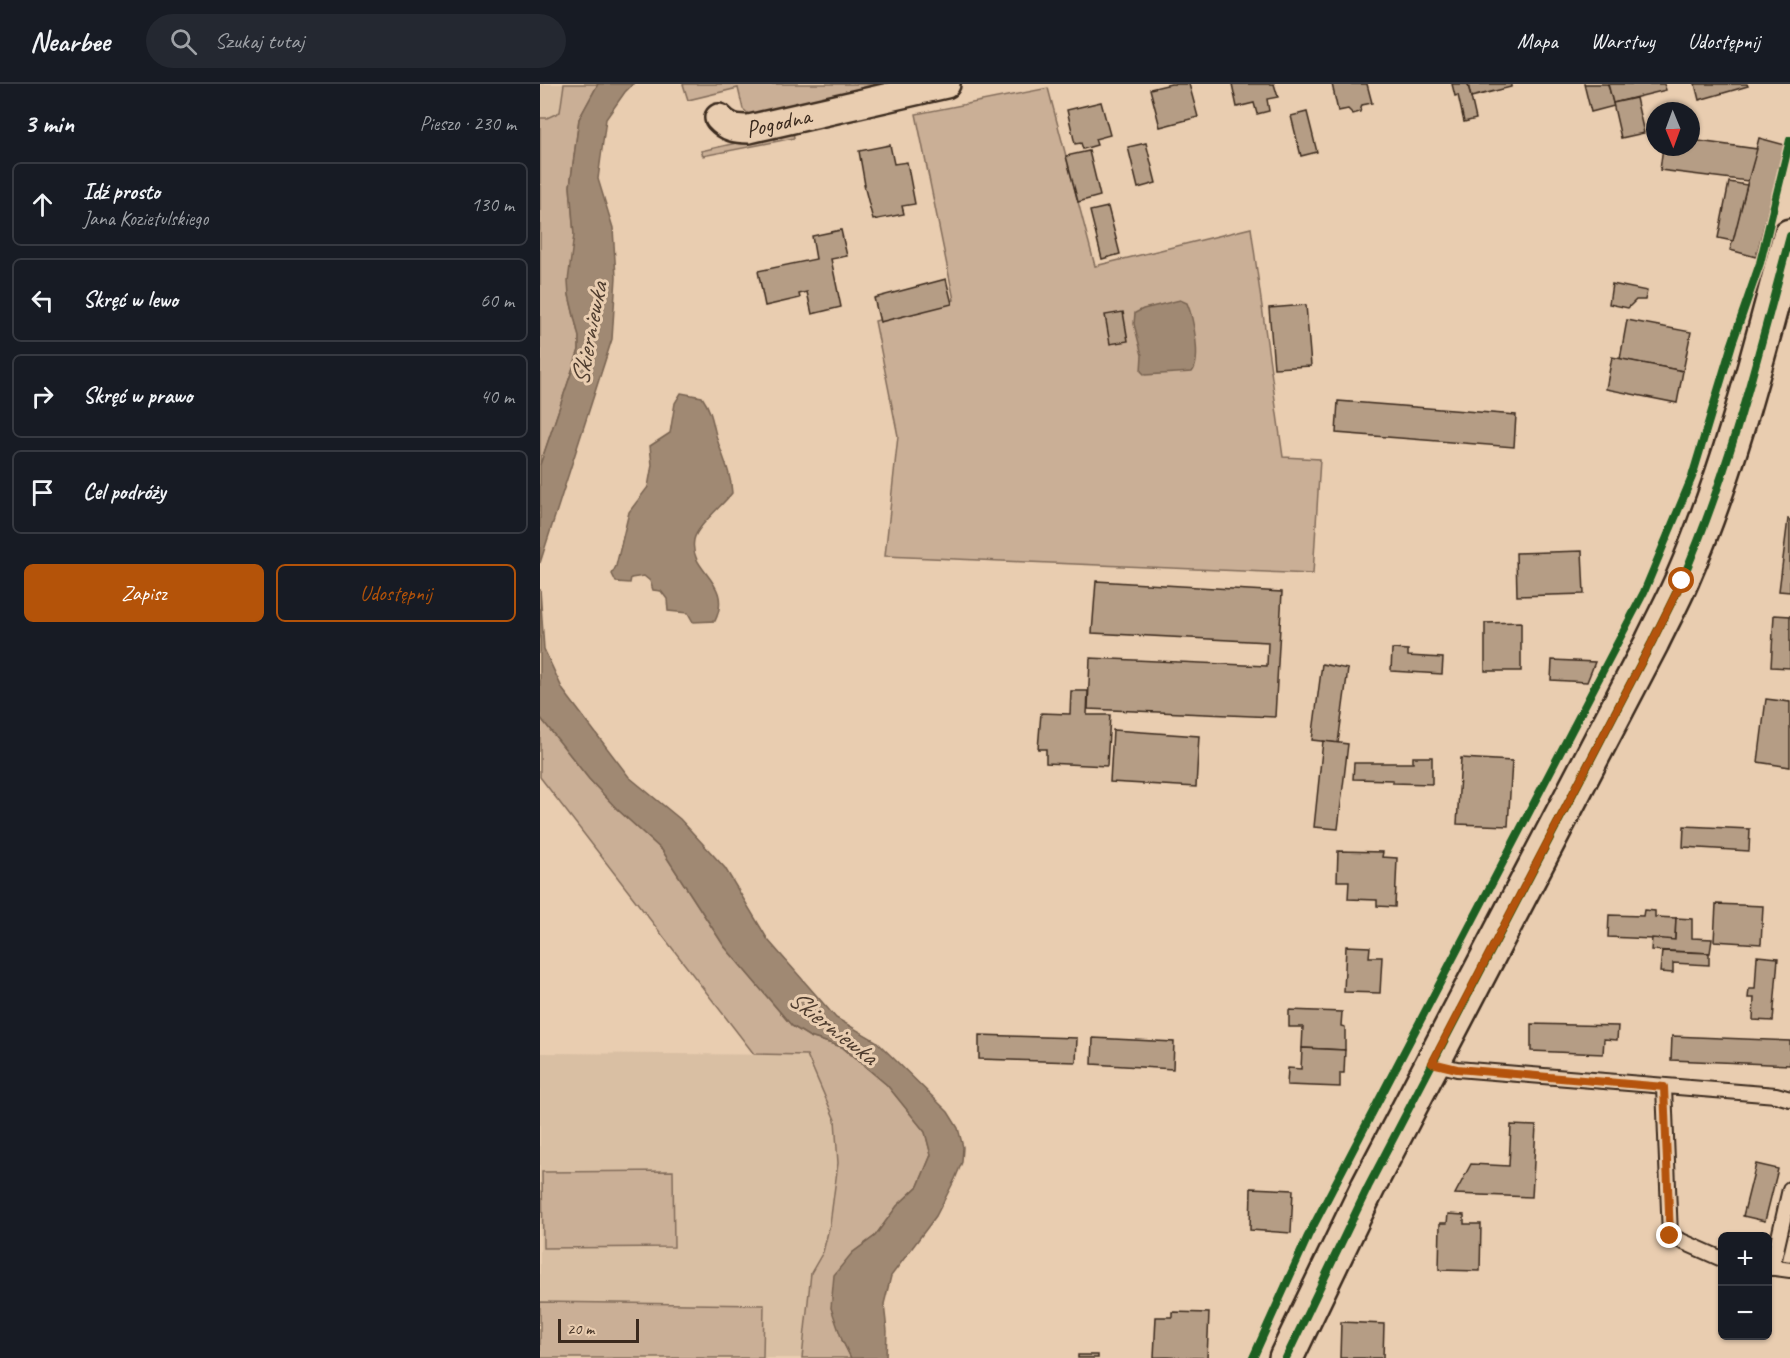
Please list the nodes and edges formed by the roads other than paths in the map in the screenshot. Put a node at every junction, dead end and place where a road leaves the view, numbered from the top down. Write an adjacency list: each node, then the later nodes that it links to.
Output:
1 (946, 84): 2 (street, Pogodna)
2 (719, 118)
3 (1790, 236): 4 (main road)
4 (1432, 1063): 5 (lane); 12 (main road)
5 (1664, 1087): 6 (lane); 8 (lane)
6 (1790, 1099)
7 (1790, 1189): 9 (lane)
8 (1718, 1257)
9 (1772, 1260)
10 (1772, 1268): 11 (lane)
11 (1790, 1270)
12 (1286, 1358)

